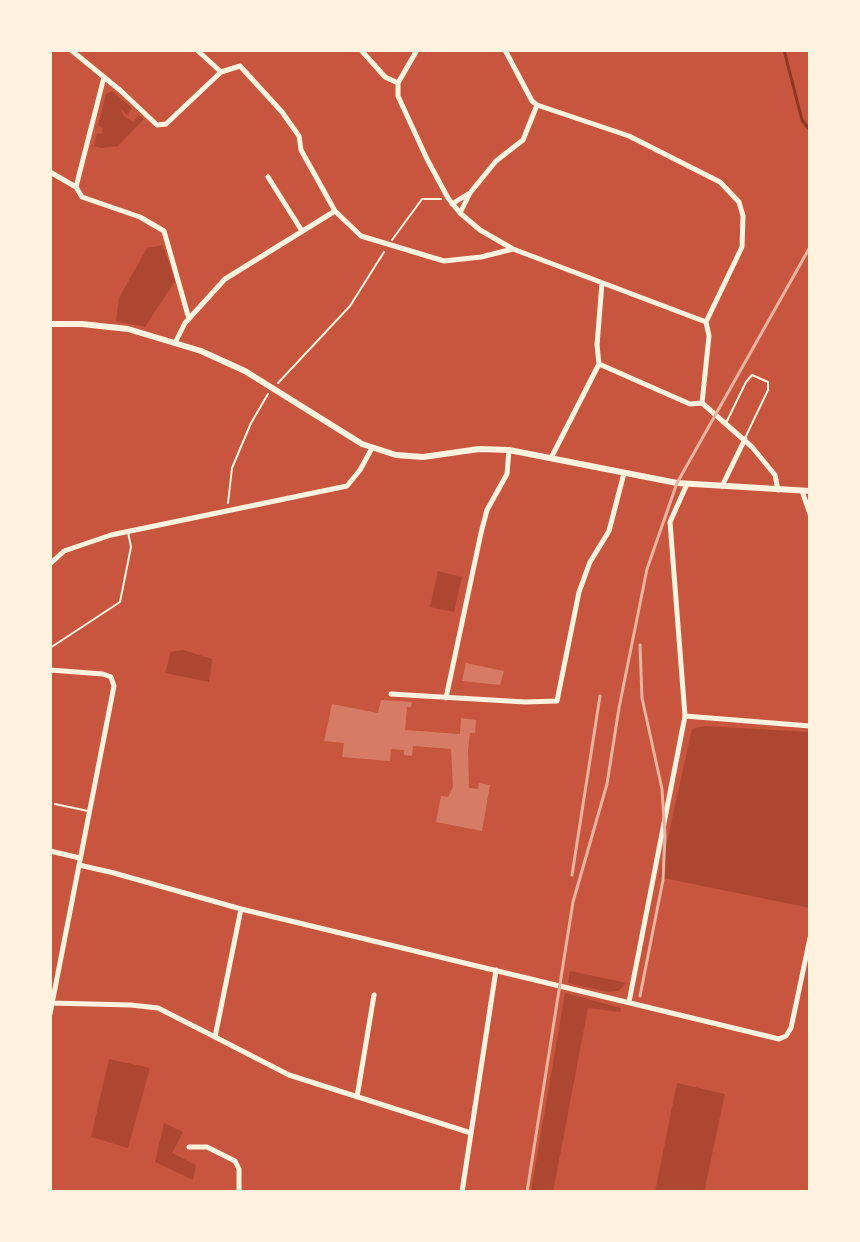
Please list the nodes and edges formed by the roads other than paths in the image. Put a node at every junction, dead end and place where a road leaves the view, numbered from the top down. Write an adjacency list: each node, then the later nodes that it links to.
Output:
1 (71, 50): 7 (street)
2 (197, 50): 6 (street)
3 (361, 50): 8 (street)
4 (417, 50): 8 (street)
5 (505, 50): 9 (street)
6 (221, 72): 7 (street); 15 (street)
7 (104, 77): 12 (street)
8 (398, 83): 14 (street)
9 (537, 105): 13 (street); 21 (street)
10 (50, 172): 12 (street)
11 (268, 177): 17 (street)
12 (76, 187): 20 (street)
13 (470, 193): 14 (street); 16 (street)
14 (450, 201): 16 (street)
15 (335, 211): 17 (street); 18 (street)
16 (460, 213): 18 (street)
17 (302, 231): 20 (street)
18 (513, 249): 19 (street)
19 (602, 283): 21 (street); 24 (street)
20 (189, 319): 23 (street)
21 (706, 322): 25 (street)
22 (50, 324): 23 (street)
23 (175, 343): 28 (street)
24 (599, 364): 25 (street); 30 (street)
25 (702, 403): 26 (street)
26 (726, 423): 27 (street); 27 (lane)
27 (745, 439): 33 (street); 34 (street)
28 (372, 448): 29 (street); 37 (street)
29 (509, 450): 30 (street); 42 (street)
30 (551, 458): 31 (street)
31 (624, 473): 32 (street); 42 (street)
32 (687, 484): 33 (street); 43 (street)
33 (722, 486): 34 (street)
34 (778, 490): 35 (street)
35 (806, 491): 36 (street)
36 (810, 514)
37 (128, 531): 38 (street); 39 (lane)
38 (50, 564)
39 (50, 648)
40 (50, 670): 46 (street)
41 (391, 694): 42 (street)
42 (446, 698)
43 (685, 716): 44 (street); 54 (street)
44 (810, 726)
45 (55, 804): 46 (lane)
46 (89, 811): 48 (street)
47 (50, 851): 48 (street)
48 (80, 858): 49 (street)
49 (79, 865): 50 (street); 55 (street)
50 (241, 909): 52 (street); 57 (street)
51 (810, 938): 54 (street)
52 (496, 970): 54 (street); 59 (street)
53 (374, 995): 58 (street)
54 (629, 1002)
55 (51, 1003): 56 (street); 57 (street)
56 (50, 1014)
57 (215, 1037): 58 (street)
58 (357, 1097): 59 (street)
59 (471, 1133): 62 (street)
60 (189, 1147): 61 (street)
61 (239, 1192)
62 (462, 1192)

